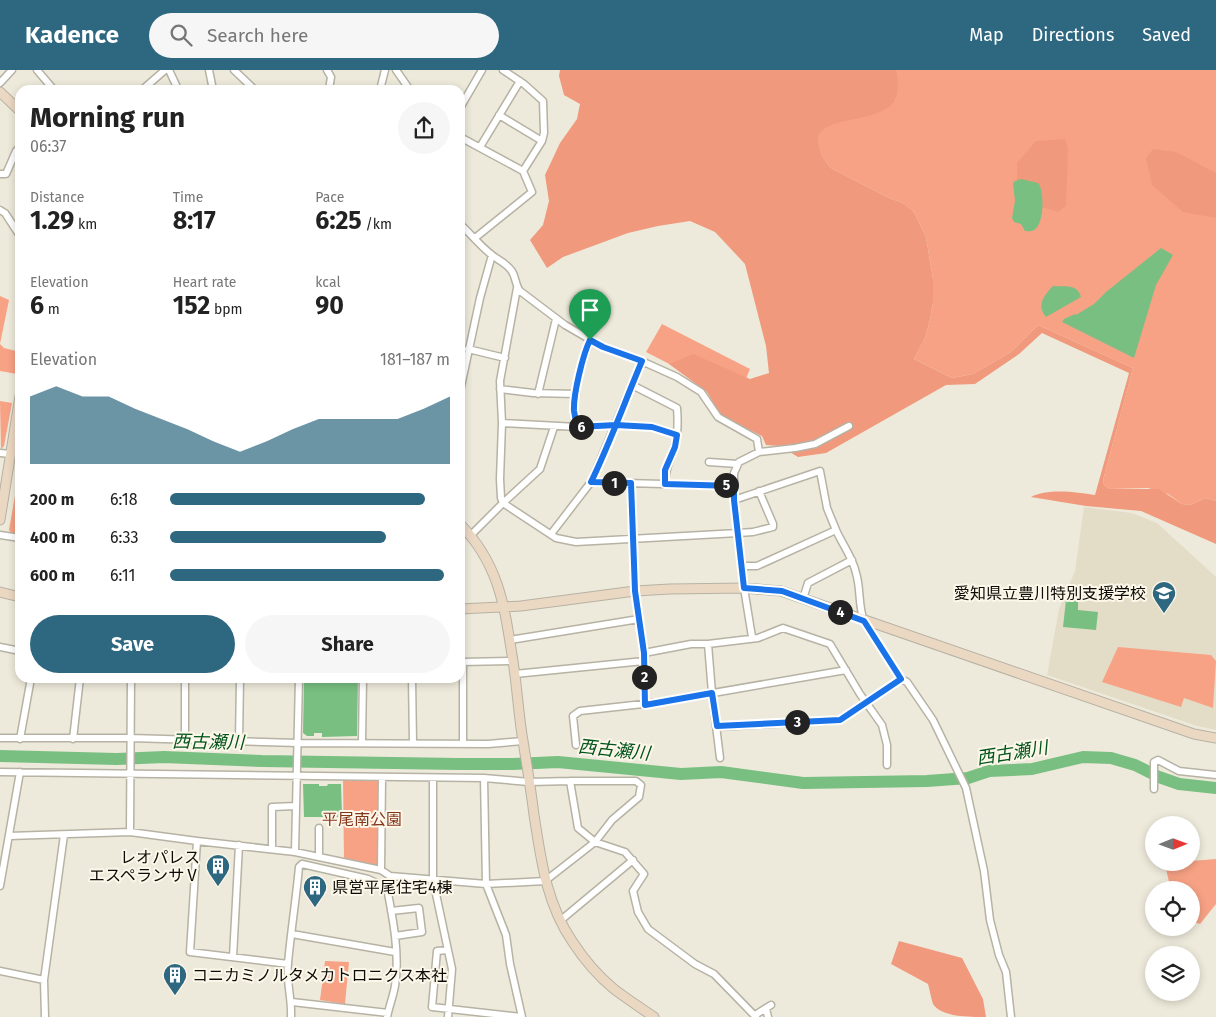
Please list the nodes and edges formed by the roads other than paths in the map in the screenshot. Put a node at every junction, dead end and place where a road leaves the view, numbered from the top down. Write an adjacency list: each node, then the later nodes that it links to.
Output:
1 (12, 70): 13 (street)
2 (37, 70): 14 (street)
3 (165, 70): 15 (street)
4 (169, 70): 16 (street)
5 (209, 70): 17 (street)
6 (234, 70): 18 (street)
7 (327, 70): 19 (street)
8 (385, 70): 20 (street)
9 (396, 70): 21 (street)
10 (482, 70): 23 (street)
11 (503, 70): 12 (street)
12 (520, 81): 25 (street); 27 (street)
13 (0, 83)
14 (50, 85)
15 (148, 85)
16 (176, 85)
17 (212, 85)
18 (250, 85)
19 (329, 85)
20 (381, 85)
21 (406, 85)
22 (0, 92): 24 (street)
23 (465, 99)
24 (15, 106)
25 (499, 115): 27 (street); 28 (street)
26 (465, 140): 28 (street)
27 (542, 141): 30 (street)
28 (480, 147): 30 (street)
29 (15, 153): 31 (street)
30 (523, 171): 35 (street)
31 (0, 174)
32 (0, 210): 33 (street)
33 (15, 228)
34 (465, 229): 35 (street)
35 (475, 238): 36 (street)
36 (492, 255): 37 (street); 40 (street)
37 (517, 288): 38 (street); 41 (street)
38 (556, 319): 39 (street); 46 (street)
39 (590, 340): 42 (street); 47 (street)
40 (468, 349): 41 (street); 43 (street)
41 (505, 358): 45 (street)
42 (642, 361): 44 (street); 55 (street)
43 (465, 364)
44 (632, 385): 49 (street); 54 (street)
45 (500, 389): 46 (street); 48 (street)
46 (538, 394): 47 (street)
47 (576, 394): 52 (street)
48 (502, 423): 51 (street); 66 (street)
49 (616, 425): 52 (street); 54 (street); 60 (street)
50 (849, 426): 55 (street)
51 (554, 427): 52 (street); 66 (street)
52 (577, 427)
53 (15, 428): 57 (street)
54 (677, 435): 62 (street)
55 (759, 452): 59 (street)
56 (0, 453): 57 (street)
57 (11, 454): 67 (street)
58 (709, 462): 59 (street)
59 (738, 464): 63 (street)
60 (591, 482): 61 (street); 71 (street)
61 (631, 483): 62 (street); 75 (street)
62 (665, 484): 63 (street)
63 (734, 486): 65 (street)
64 (759, 491): 65 (street); 69 (street); 70 (street)
65 (734, 500): 70 (street)
66 (504, 503): 71 (street); 73 (street)
67 (0, 520)
68 (465, 529): 73 (street)
69 (836, 530): 76 (street); 77 (street)
70 (738, 533): 75 (street); 77 (street)
71 (550, 534): 75 (street)
72 (0, 535): 74 (street)
73 (471, 536): 83 (street)
74 (15, 537)
75 (633, 540): 79 (street)
76 (852, 560): 82 (street); 86 (street)
77 (742, 566): 78 (street)
78 (744, 588): 79 (street); 82 (street); 87 (street)
79 (635, 591): 83 (street); 85 (street)
80 (0, 592): 81 (street)
81 (15, 596)
82 (803, 599): 86 (street)
83 (504, 608): 84 (street); 88 (street)
84 (465, 609)
85 (639, 619): 88 (street); 92 (street)
86 (864, 621): 98 (street); 113 (street)
87 (752, 637): 89 (street); 96 (street)
88 (510, 640): 95 (street)
89 (708, 644): 92 (street); 108 (street)
90 (0, 647): 91 (street)
91 (15, 650)
92 (644, 653): 93 (street)
93 (644, 661): 97 (street); 110 (street)
94 (465, 662): 95 (street)
95 (513, 662): 97 (street)
96 (846, 670): 108 (street); 109 (street)
97 (515, 674): 118 (street)
98 (901, 679): 109 (street); 176 (street)
99 (30, 683): 114 (street)
100 (79, 683): 115 (street)
101 (131, 683): 119 (street)
102 (185, 683): 116 (street)
103 (240, 683): 117 (street)
104 (299, 683): 121 (street)
105 (363, 683): 120 (street)
106 (412, 683): 122 (street)
107 (462, 683): 123 (street)
108 (712, 693): 110 (street); 111 (street)
109 (867, 702): 111 (street); 126 (street)
110 (645, 705): 124 (street)
111 (717, 726): 125 (street)
112 (0, 738): 114 (street)
113 (1216, 738)
114 (20, 739): 115 (street)
115 (73, 739): 119 (street)
116 (185, 740): 117 (street); 119 (street)
117 (239, 741): 121 (street)
118 (523, 741): 123 (street); 135 (street)
119 (130, 742): 127 (street)
120 (362, 742): 121 (street); 122 (street)
121 (298, 743): 130 (street)
122 (413, 743): 123 (street)
123 (463, 743)
124 (576, 745)
125 (720, 758)
126 (887, 765)
127 (130, 771): 129 (street); 130 (street); 140 (street)
128 (0, 772): 129 (street)
129 (20, 772): 142 (street)
130 (297, 774): 132 (street); 138 (street)
131 (1216, 775): 137 (street)
132 (382, 777): 133 (street); 150 (street)
133 (433, 778): 134 (street); 151 (street)
134 (484, 778): 135 (street); 153 (street)
135 (529, 778): 136 (street); 152 (street)
136 (570, 781): 144 (street); 144 (street)
137 (1154, 788)
138 (296, 806): 146 (street); 147 (street)
139 (319, 828): 148 (street)
140 (130, 832): 141 (street); 143 (street)
141 (64, 835): 142 (street); 164 (street)
142 (9, 836): 154 (street)
143 (197, 841): 145 (street); 161 (street)
144 (595, 842): 149 (street); 152 (street)
145 (240, 845): 146 (street); 161 (street)
146 (272, 849): 147 (street)
147 (295, 852): 148 (street)
148 (319, 857): 150 (street)
149 (633, 860): 156 (street); 168 (street)
150 (381, 870): 151 (street)
151 (433, 880): 153 (street); 159 (street)
152 (545, 881): 153 (street); 156 (street)
153 (486, 884): 172 (street)
154 (0, 886)
155 (391, 911): 157 (street); 158 (street); 158 (street)
156 (561, 920): 173 (street)
157 (292, 934): 160 (street); 162 (street)
158 (395, 936): 160 (street)
159 (448, 950): 166 (street); 166 (street)
160 (395, 952): 167 (street)
161 (233, 957): 162 (street)
162 (288, 964): 165 (street)
163 (0, 972): 164 (street)
164 (44, 980): 169 (street)
165 (292, 1002): 167 (street); 170 (street)
166 (449, 1008): 171 (street); 172 (street)
167 (388, 1015)
168 (754, 1015): 174 (street); 175 (street)
169 (45, 1017)
170 (291, 1017)
171 (448, 1017)
172 (522, 1017)
173 (654, 1017)
174 (747, 1017)
175 (768, 1017)
176 (1011, 1017)

